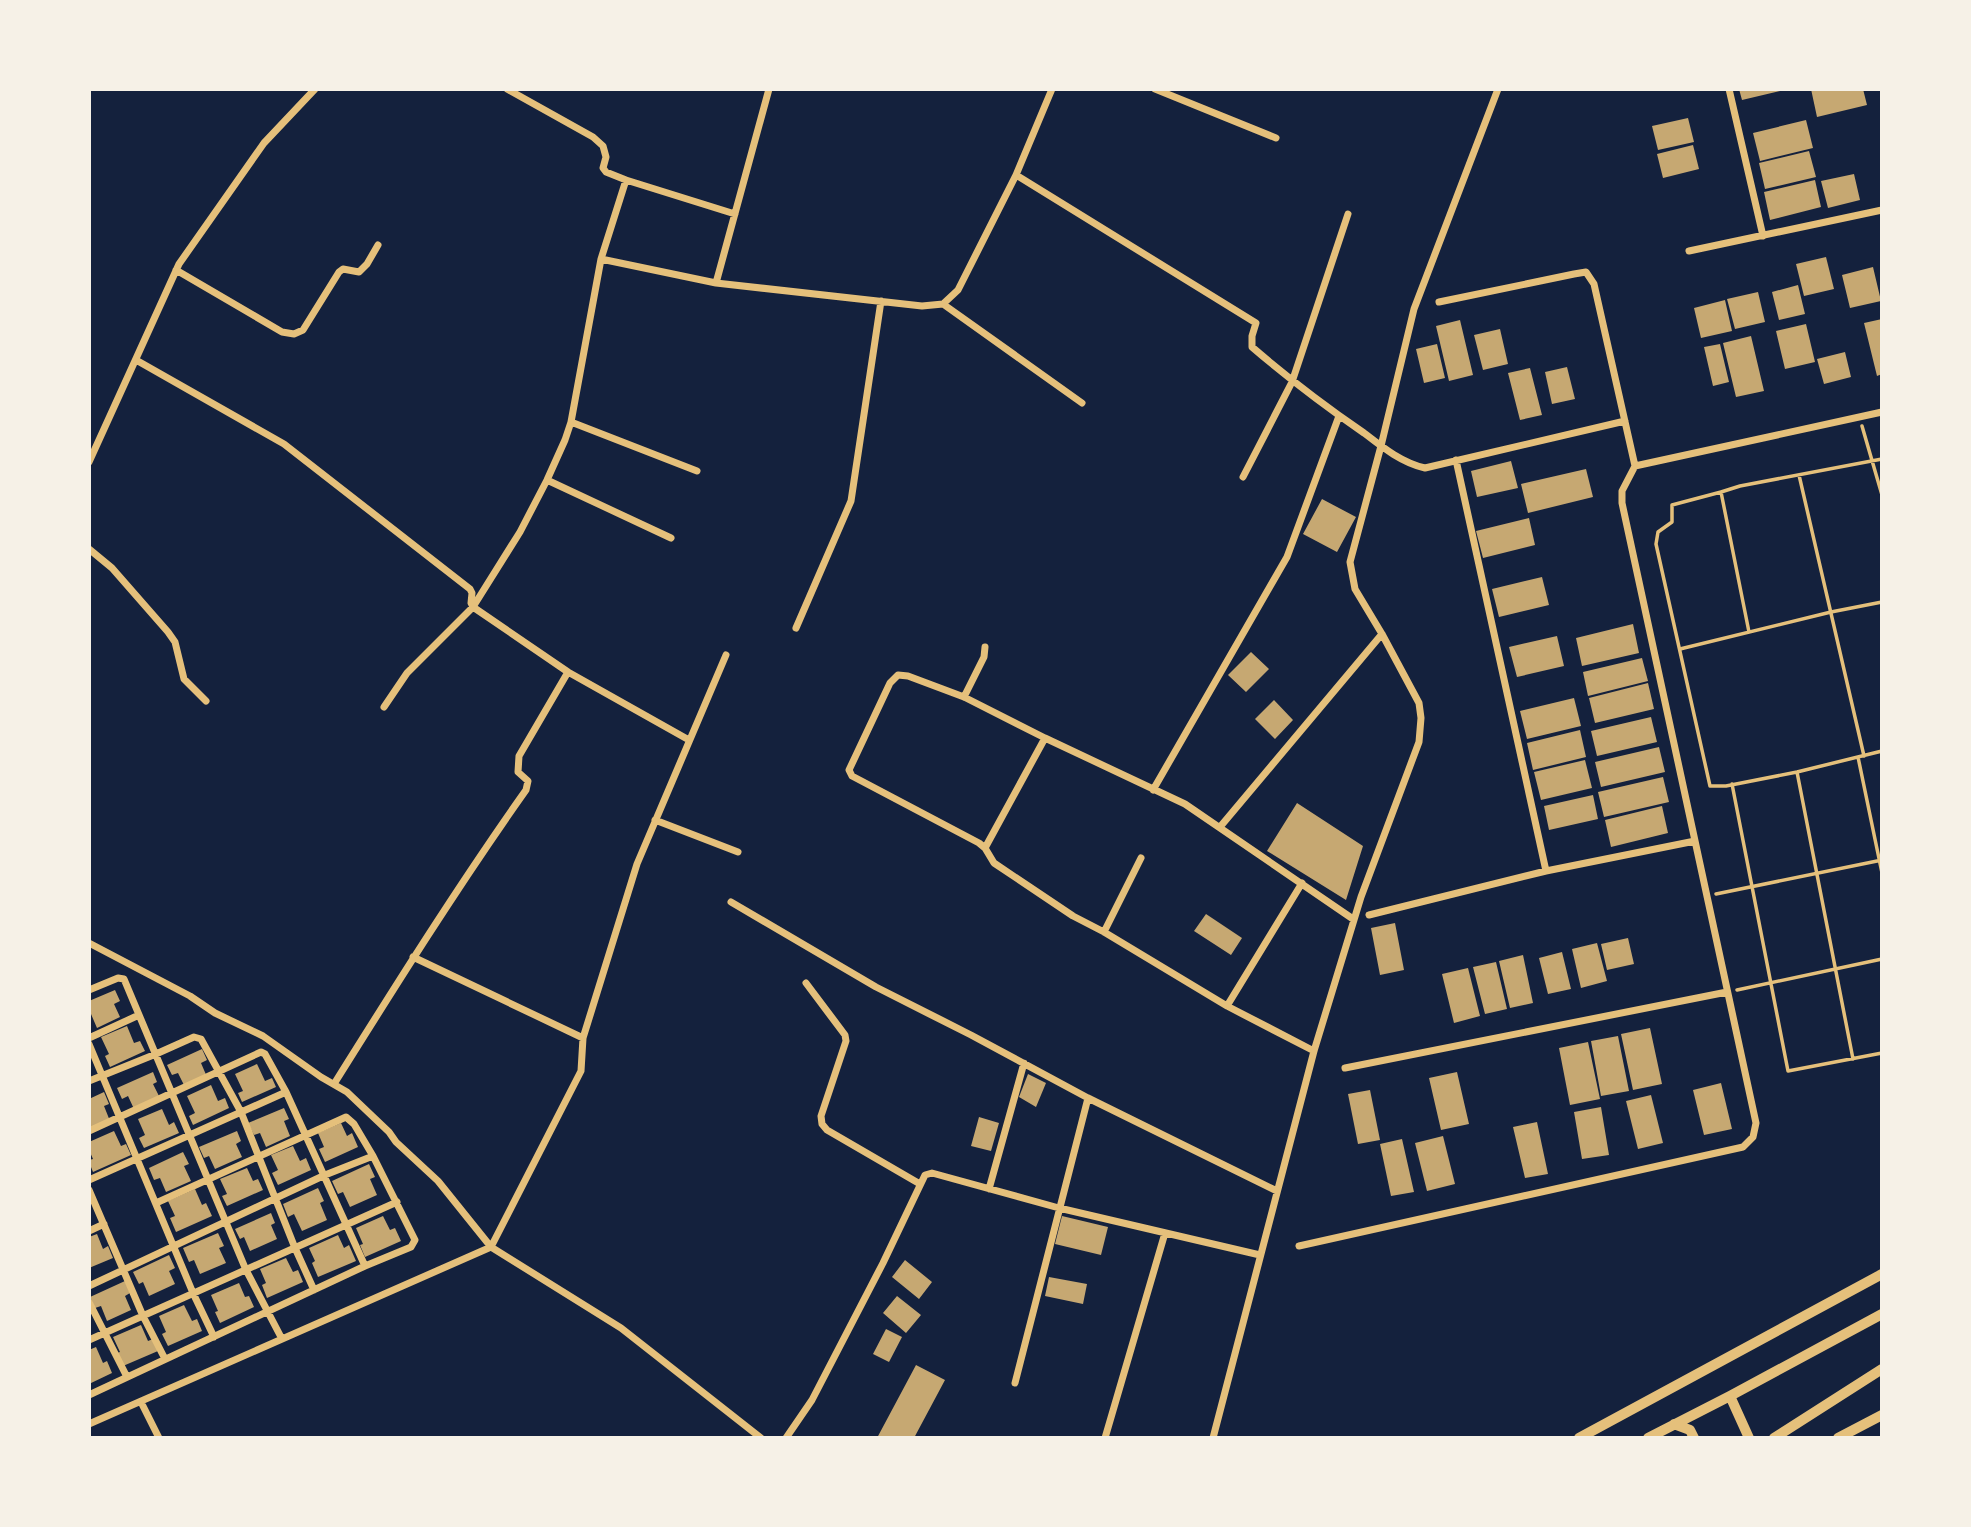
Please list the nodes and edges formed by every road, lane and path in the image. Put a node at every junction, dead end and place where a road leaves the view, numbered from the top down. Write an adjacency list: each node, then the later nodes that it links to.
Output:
1 (315, 89): 18 (street)
2 (507, 89): 10 (street)
3 (769, 89): 12 (street)
4 (1052, 89): 9 (street)
5 (1155, 89): 8 (street)
6 (1498, 89): 31 (street)
7 (1729, 89): 14 (street)
8 (1276, 138)
9 (1016, 175): 22 (street); 24 (street)
10 (626, 180): 12 (street); 17 (street)
11 (1882, 210): 14 (street)
12 (735, 214): 19 (street)
13 (1349, 214): 24 (street)
14 (1763, 236): 16 (street)
15 (377, 245): 18 (street)
16 (1689, 251)
17 (601, 260): 19 (street); 30 (street)
18 (176, 270): 23 (street)
19 (716, 283): 20 (street)
20 (881, 301): 22 (street); 48 (street)
21 (1439, 302): 29 (street)
22 (943, 304): 25 (street)
23 (136, 360): 35 (street); 46 (street)
24 (1292, 382): 27 (street); 39 (street)
25 (1082, 403)
26 (1882, 412): 28 (street)
27 (1339, 416): 31 (street); 65 (street)
28 (1859, 417): 34 (path); 36 (street)
29 (1625, 421): 33 (street); 36 (street)
30 (570, 422): 37 (street); 40 (street)
31 (1381, 446): 33 (street); 50 (street)
32 (1882, 458): 34 (path)
33 (1456, 460): 73 (street)
34 (1872, 460): 38 (path); 42 (path)
35 (89, 462)
36 (1635, 466): 68 (street)
37 (697, 471)
38 (1799, 475): 41 (path); 47 (path)
39 (1244, 477)
40 (547, 480): 43 (street); 46 (street)
41 (1721, 492): 49 (path); 52 (path)
42 (1882, 495)
43 (671, 538)
44 (89, 549): 56 (street)
45 (1882, 602): 47 (path)
46 (473, 607): 54 (street); 57 (street)
47 (1831, 612): 49 (path); 61 (path)
48 (796, 628)
49 (1749, 632): 52 (path)
50 (1382, 634): 67 (street); 81 (street)
51 (985, 647): 55 (street)
52 (1679, 649): 64 (path)
53 (726, 655): 59 (street)
54 (568, 672): 59 (street); 84 (street)
55 (964, 697): 58 (street); 69 (street)
56 (206, 701)
57 (384, 707)
58 (1045, 738): 65 (street); 69 (street)
59 (689, 740): 66 (street)
60 (1882, 751): 61 (path)
61 (1864, 756): 62 (path)
62 (1858, 757): 63 (path); 72 (path)
63 (1797, 772): 64 (path); 74 (path)
64 (1732, 784): 77 (path)
65 (1153, 790): 67 (street)
66 (655, 820): 70 (street); 94 (street)
67 (1220, 827): 76 (street)
68 (1695, 841): 73 (street); 78 (street)
69 (985, 848): 82 (street)
70 (737, 852)
71 (1141, 858): 82 (street)
72 (1880, 860): 74 (path); 75 (path)
73 (1546, 871): 80 (street)
74 (1817, 873): 77 (path); 86 (path)
75 (1882, 873)
76 (1302, 883): 81 (street); 91 (street)
77 (1752, 887): 78 (path); 88 (path)
78 (1707, 895): 90 (street)
79 (731, 902): 100 (street)
80 (1369, 915)
81 (1353, 919): 96 (street)
82 (1104, 932): 91 (street)
83 (89, 943): 105 (street)
84 (413, 957): 94 (street); 105 (street)
85 (1882, 959): 86 (path)
86 (1835, 969): 88 (path); 99 (path)
87 (806, 983): 120 (street)
88 (1771, 983): 90 (path); 99 (path)
89 (89, 990): 92 (street)
90 (1727, 992): 101 (street); 134 (street)
91 (1227, 1006): 96 (street)
92 (139, 1014): 93 (street); 98 (street)
93 (89, 1038)
94 (583, 1038): 135 (street)
95 (89, 1044): 103 (street)
96 (1314, 1051): 123 (street)
97 (1882, 1053): 99 (path)
98 (156, 1054): 102 (street); 103 (street); 107 (street)
99 (1853, 1059)
100 (1024, 1063): 108 (street); 121 (street)
101 (1345, 1068)
102 (218, 1072): 106 (street); 107 (street); 109 (street)
103 (103, 1075): 104 (street); 110 (street)
104 (89, 1080)
105 (334, 1084): 135 (street)
106 (286, 1092): 109 (street); 113 (street)
107 (173, 1093): 110 (street); 112 (street)
108 (1088, 1098): 123 (street); 127 (street)
109 (241, 1112): 112 (street); 115 (street)
110 (120, 1117): 111 (street); 116 (street)
111 (89, 1131)
112 (190, 1135): 116 (street); 118 (street)
113 (306, 1136): 114 (street); 115 (street); 117 (street)
114 (373, 1156): 117 (street); 125 (street)
115 (259, 1157): 118 (street); 124 (street)
116 (137, 1158): 119 (street); 126 (street)
117 (325, 1175): 124 (street); 130 (street)
118 (209, 1179): 126 (street); 128 (street)
119 (89, 1180)
120 (920, 1184): 121 (street); 165 (street)
121 (989, 1189): 127 (street)
122 (89, 1191): 129 (street)
123 (1277, 1191): 137 (street)
124 (275, 1199): 128 (street); 136 (street)
125 (397, 1202): 130 (street); 138 (street)
126 (156, 1203): 133 (street)
127 (1059, 1208): 132 (street); 156 (street)
128 (226, 1221): 133 (street); 140 (street)
129 (104, 1224): 131 (street); 139 (street)
130 (347, 1225): 136 (street); 138 (street)
131 (89, 1231)
132 (1165, 1233): 137 (street); 166 (street)
133 (174, 1246): 139 (street); 144 (street)
134 (1299, 1246)
135 (491, 1247): 151 (street); 164 (street)
136 (295, 1248): 140 (street); 143 (street)
137 (1260, 1255): 167 (street)
138 (365, 1266): 143 (street)
139 (124, 1269): 142 (street); 148 (street)
140 (246, 1270): 144 (street); 146 (street)
141 (1882, 1274): 168 (street)
142 (89, 1286)
143 (314, 1290): 146 (street)
144 (193, 1293): 148 (street); 150 (street)
145 (89, 1302): 149 (street)
146 (268, 1311): 150 (street); 151 (street)
147 (1882, 1314): 158 (main road)
148 (143, 1316): 149 (street); 153 (street)
149 (104, 1333): 152 (street); 155 (street)
150 (214, 1337): 153 (street)
151 (282, 1339): 159 (street)
152 (89, 1340)
153 (165, 1359): 155 (street)
154 (1882, 1369): 172 (main road)
155 (127, 1377): 157 (street)
156 (1015, 1383)
157 (89, 1395)
158 (1730, 1396): 162 (main road); 171 (main road)
159 (141, 1402): 161 (street); 163 (street)
160 (1882, 1415): 173 (street)
161 (89, 1424)
162 (1674, 1424): 169 (main road); 170 (main road)
163 (159, 1438)
164 (761, 1438)
165 (786, 1438)
166 (1105, 1438)
167 (1213, 1438)
168 (1579, 1438)
169 (1648, 1438)
170 (1694, 1438)
171 (1749, 1438)
172 (1774, 1438)
173 (1838, 1438)

